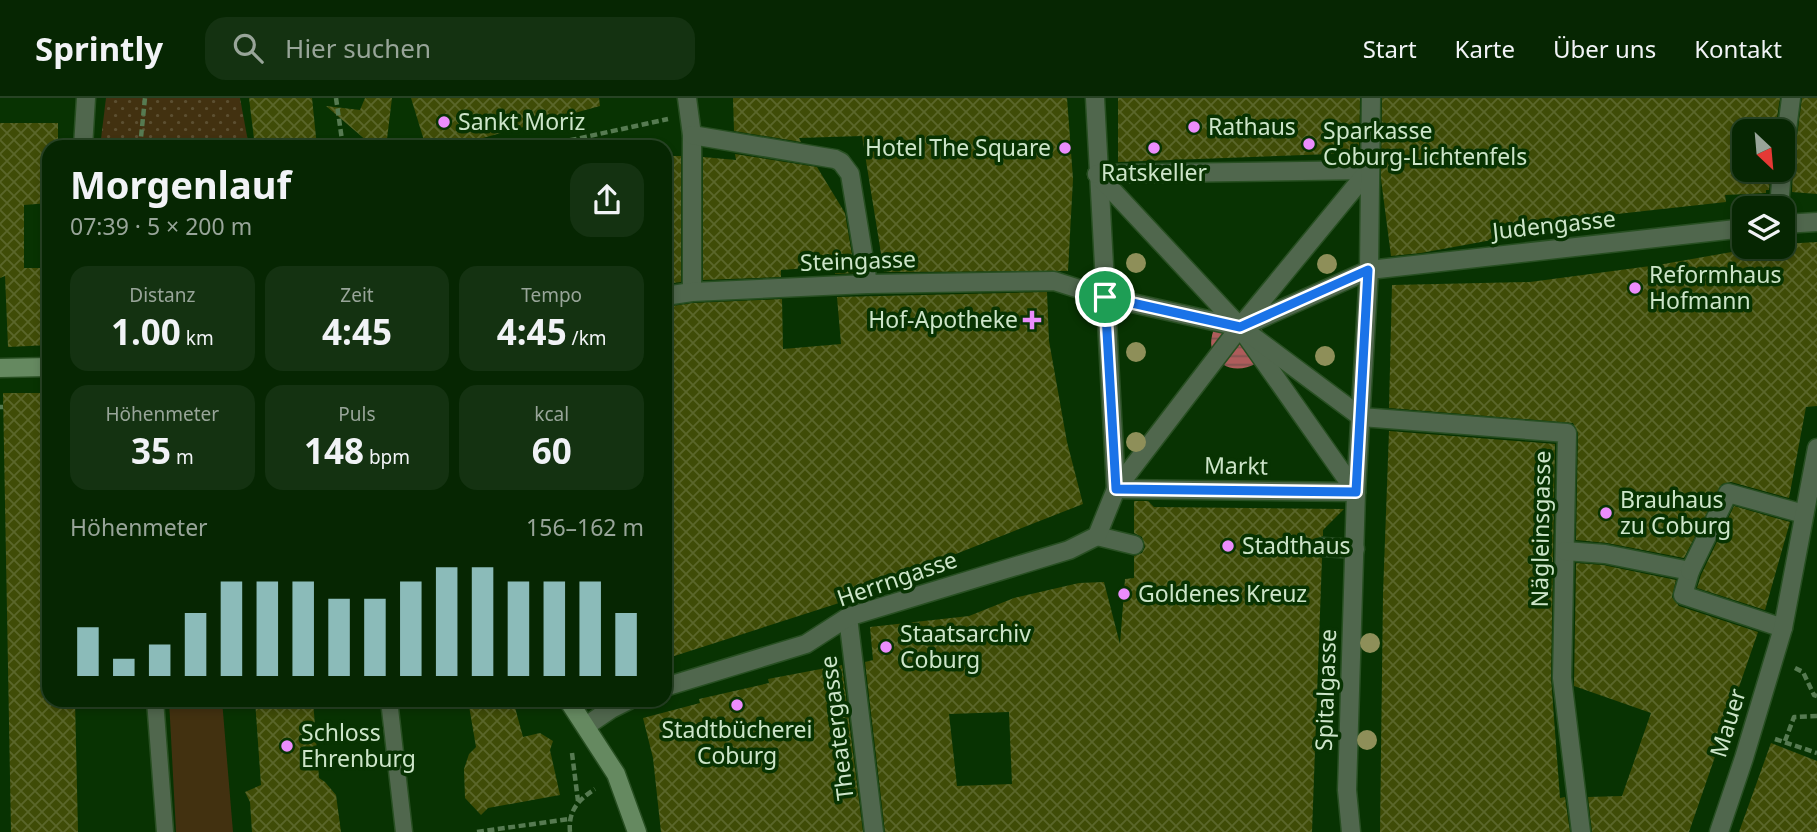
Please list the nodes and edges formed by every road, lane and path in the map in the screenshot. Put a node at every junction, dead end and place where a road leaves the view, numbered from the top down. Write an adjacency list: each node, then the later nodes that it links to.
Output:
1 (86, 98): 10 (street)
2 (145, 98): 11 (path)
3 (336, 98): 12 (path)
4 (1095, 98): 15 (street)
5 (1371, 98): 14 (street)
6 (1791, 98): 8 (street)
7 (688, 106): 9 (street); 13 (path)
8 (1788, 119)
9 (692, 135): 20 (street); 21 (street)
10 (83, 140)
11 (141, 140)
12 (343, 140)
13 (564, 140)
14 (1369, 170): 15 (street); 19 (street); 24 (street)
15 (1097, 174): 23 (street); 24 (street)
16 (1817, 222): 17 (street)
17 (1795, 223)
18 (1732, 229): 19 (street, Judengasse)
19 (1368, 270): 24 (street); 27 (street)
20 (868, 284): 21 (street, Steingasse); 23 (street, Steingasse)
21 (692, 292): 22 (street, Steingasse)
22 (672, 295)
23 (1105, 297): 24 (street); 29 (street)
24 (1240, 327): 27 (street); 29 (street); 30 (street)
25 (42, 367): 26 (street)
26 (0, 369)
27 (1361, 417): 30 (street); 36 (street, Nägleinsgasse)
28 (1817, 448): 31 (street, Mauer)
29 (1116, 489): 30 (street, Markt); 32 (street)
30 (1356, 492): 35 (street, Spitalgasse)
31 (1804, 514): 37 (street); 39 (street, Mauer)
32 (1097, 536): 33 (street); 38 (street, Herrngasse)
33 (1134, 545)
34 (1323, 547): 35 (street)
35 (1354, 549): 61 (street, Spitalgasse)
36 (1564, 551): 37 (street); 62 (street, Nägleinsgasse)
37 (1690, 570): 39 (street)
38 (848, 617): 41 (street, Herrngasse); 60 (street, Theatergasse)
39 (1783, 628): 63 (street, Mauer)
40 (1803, 672): 42 (path)
41 (672, 685)
42 (1817, 695)
43 (156, 707): 55 (lane)
44 (390, 707): 56 (lane)
45 (573, 707): 48 (street)
46 (615, 707): 48 (street)
47 (1817, 716): 50 (path)
48 (586, 726): 59 (street)
49 (1774, 738): 50 (path)
50 (1784, 741): 51 (path)
51 (1817, 753)
52 (578, 801): 53 (path)
53 (569, 818): 54 (path); 58 (path)
54 (486, 831): 57 (path)
55 (165, 832)
56 (404, 832)
57 (477, 832)
58 (570, 832)
59 (637, 832)
60 (874, 832)
61 (1352, 832)
62 (1581, 832)
63 (1719, 832)

